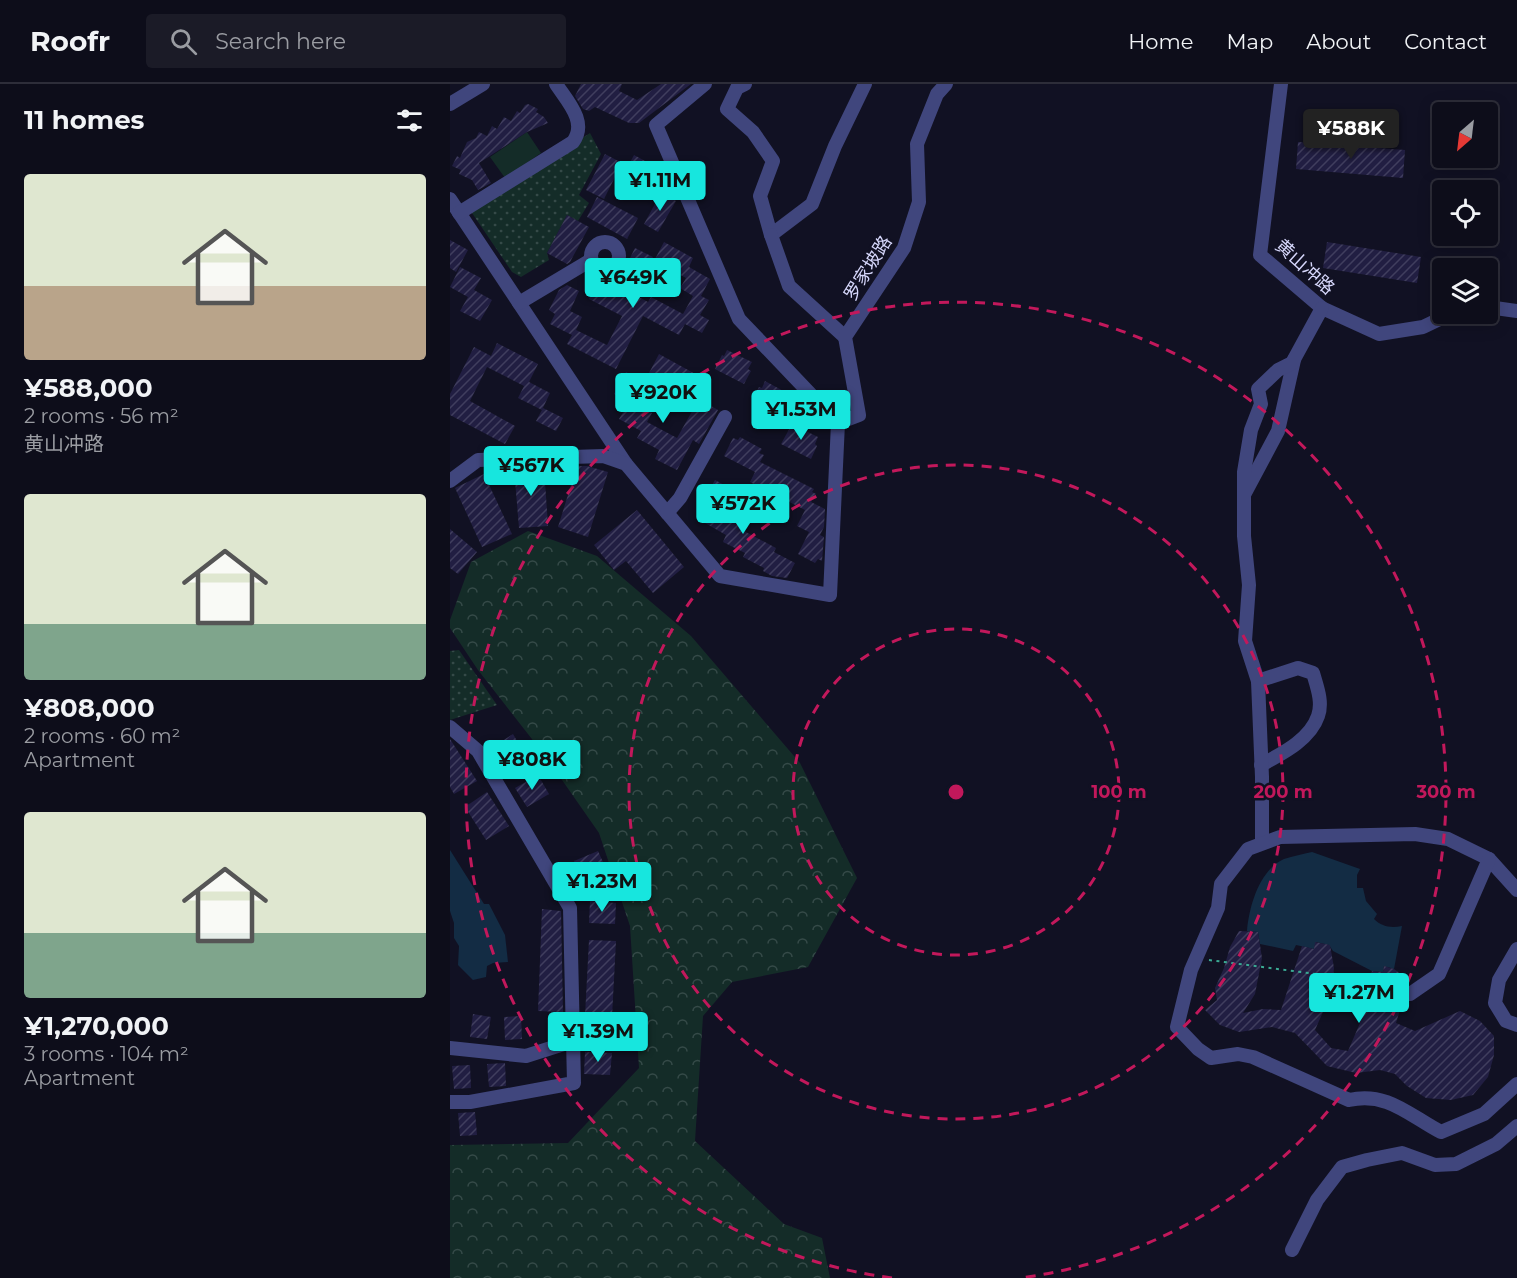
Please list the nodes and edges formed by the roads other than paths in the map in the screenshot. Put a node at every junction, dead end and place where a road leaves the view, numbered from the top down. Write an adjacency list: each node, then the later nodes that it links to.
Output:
1 (483, 84): 8 (street)
2 (556, 84): 10 (street)
3 (705, 84): 21 (street)
4 (745, 84): 11 (street)
5 (865, 84): 11 (street)
6 (946, 84): 18 (street, 罗家坡路)
7 (1281, 84): 14 (street, 黄山冲路)
8 (450, 104)
9 (450, 199): 10 (street)
10 (459, 213): 13 (street)
11 (771, 235): 18 (street)
12 (591, 260): 13 (street)
13 (519, 303): 22 (street)
14 (1322, 308): 17 (street, 黄山冲路); 19 (street)
15 (1498, 308): 16 (street)
16 (1517, 311)
17 (1432, 323)
18 (845, 337): 21 (street)
19 (1292, 363): 24 (street); 24 (street)
20 (724, 417): 25 (street)
21 (838, 423): 25 (street)
22 (626, 464): 23 (street); 25 (street)
23 (450, 481)
24 (1245, 493): 26 (street)
25 (667, 513)
26 (1258, 681): 28 (street); 28 (street)
27 (450, 728): 35 (street)
28 (1261, 765): 29 (street)
29 (1262, 843): 30 (street); 37 (street)
30 (1489, 859): 31 (street); 33 (street)
31 (1517, 890)
32 (1517, 949): 34 (street)
33 (1410, 994)
34 (1517, 1025)
35 (573, 1041): 36 (street); 38 (street)
36 (450, 1048)
37 (1517, 1084)
38 (450, 1102)
39 (1517, 1126): 40 (street)
40 (1292, 1250)

